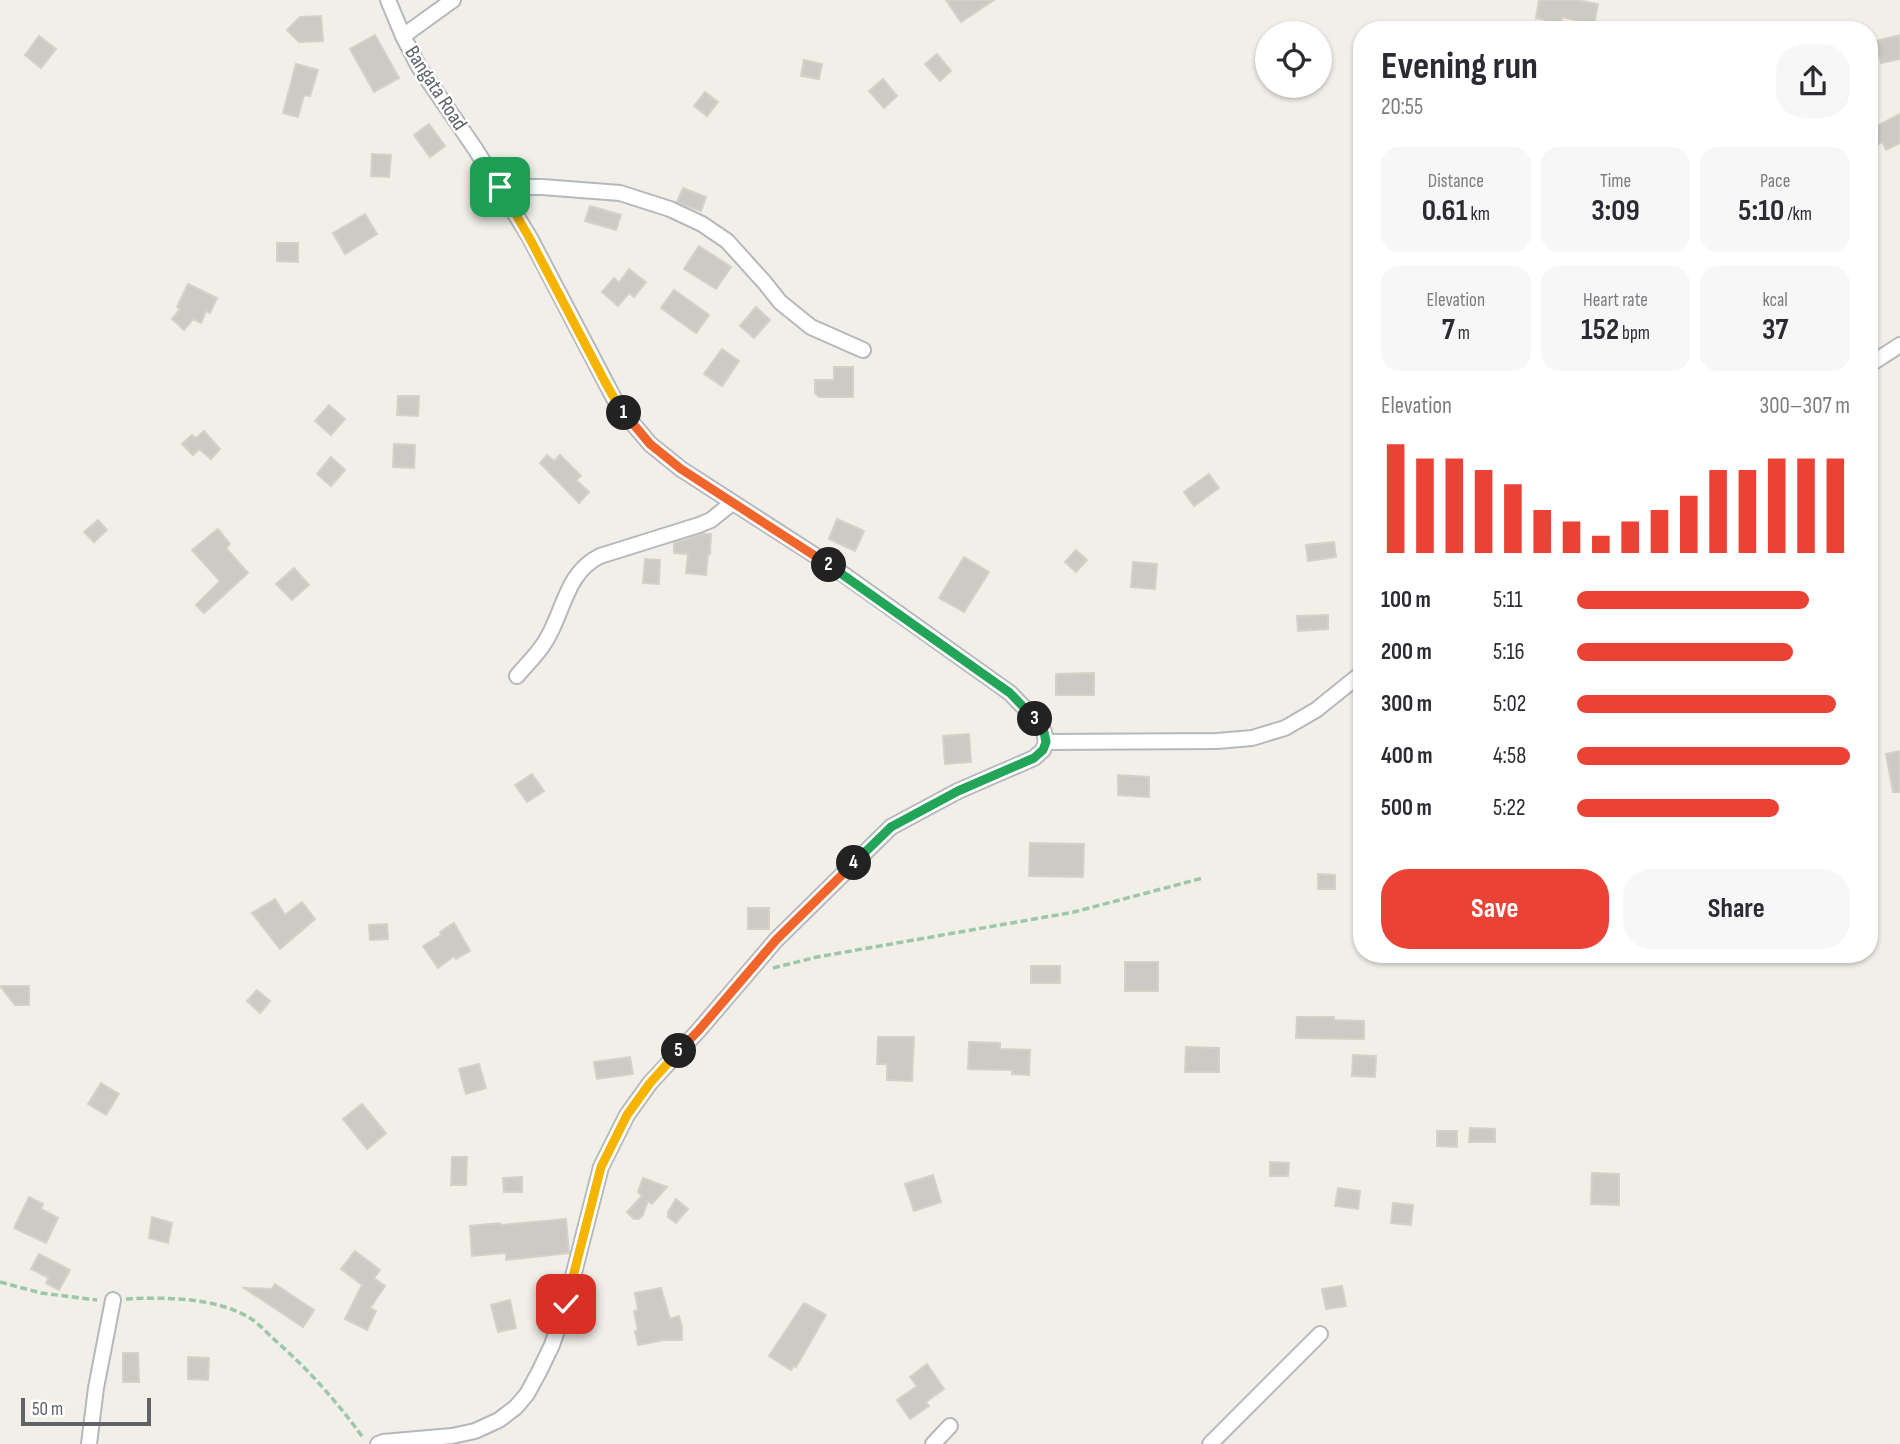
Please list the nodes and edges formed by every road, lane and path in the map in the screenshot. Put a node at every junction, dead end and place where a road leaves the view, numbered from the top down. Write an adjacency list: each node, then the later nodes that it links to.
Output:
1 (388, 0): 3 (street, Bangata Road)
2 (453, 0): 3 (street)
3 (403, 36): 4 (street, Bangata Road)
4 (500, 187): 6 (street); 8 (street, Bangata Road)
5 (1900, 345): 7 (street)
6 (863, 350)
7 (1878, 359)
8 (732, 503): 9 (street); 11 (street, Bangata Road)
9 (517, 676)
10 (1353, 680): 11 (street)
11 (1046, 742): 13 (street)
12 (1203, 878): 13 (path)
13 (744, 976): 20 (street)
14 (0, 1282): 15 (path)
15 (113, 1300): 18 (street); 19 (path)
16 (1320, 1334): 22 (street)
17 (950, 1426): 21 (street)
18 (89, 1444)
19 (368, 1444)
20 (378, 1444)
21 (933, 1444)
22 (1210, 1444)

